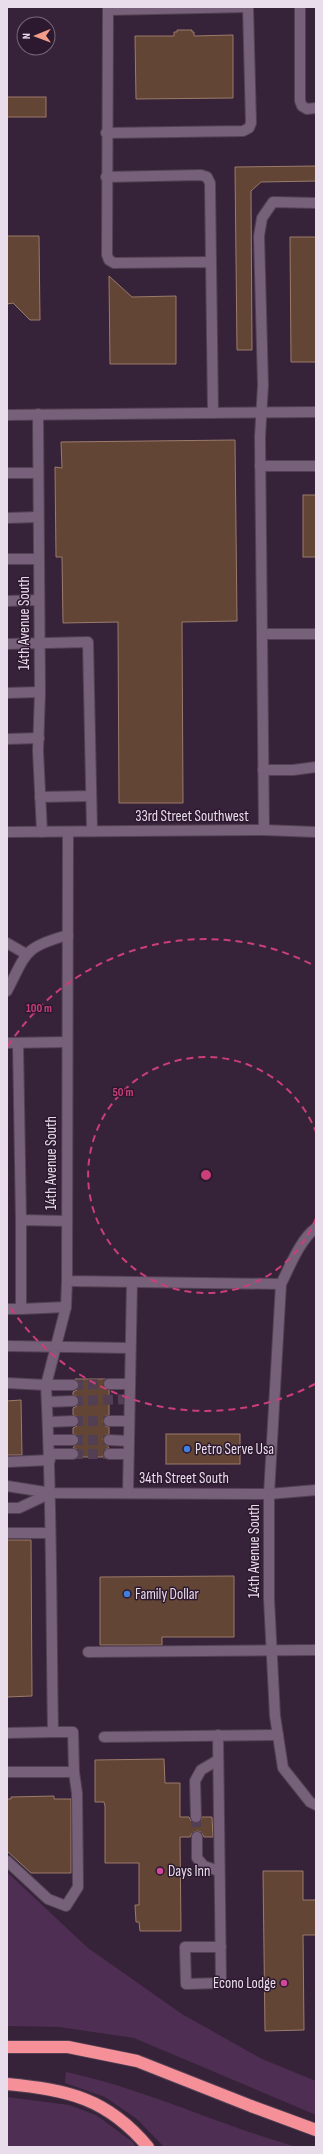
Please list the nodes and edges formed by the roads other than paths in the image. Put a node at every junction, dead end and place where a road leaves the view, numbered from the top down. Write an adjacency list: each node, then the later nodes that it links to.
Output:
1 (248, 7): 3 (street); 5 (street)
2 (300, 7): 4 (street)
3 (108, 8): 5 (street)
4 (316, 108)
5 (106, 133): 6 (street)
6 (106, 176): 8 (street); 8 (street)
7 (316, 203): 11 (street)
8 (211, 262): 10 (street)
9 (316, 412): 11 (street)
10 (213, 413): 11 (street); 12 (street)
11 (262, 413): 14 (street)
12 (38, 414): 13 (street); 17 (street, 14th Avenue South)
13 (7, 415)
14 (260, 466): 15 (street); 24 (street)
15 (316, 466)
16 (7, 473): 17 (street)
17 (38, 473): 18 (street, 14th Avenue South)
18 (38, 517): 19 (street); 21 (street, 14th Avenue South)
19 (7, 518)
20 (7, 559): 21 (street)
21 (39, 559): 22 (street, 14th Avenue South)
22 (39, 600): 23 (street); 26 (street, 14th Avenue South)
23 (7, 601)
24 (262, 634): 25 (street); 33 (street)
25 (316, 634)
26 (39, 642): 27 (street); 28 (street, 14th Avenue South); 34 (street)
27 (7, 644)
28 (40, 692): 29 (street); 30 (street, 14th Avenue South)
29 (7, 693)
30 (39, 738): 31 (street); 35 (street, 14th Avenue South)
31 (7, 739)
32 (316, 767): 33 (street)
33 (263, 770): 36 (street)
34 (91, 796): 35 (street); 37 (street)
35 (40, 797): 39 (street, 14th Avenue South)
36 (264, 830): 37 (street, 33rd Street Southwest); 41 (street, 33rd Street Southwest)
37 (92, 831): 40 (street, 33rd Street Southwest)
38 (7, 832): 39 (street, 33rd Street Southwest)
39 (42, 832): 40 (street, 33rd Street Southwest)
40 (68, 832): 42 (street, 14th Avenue South)
41 (316, 832)
42 (68, 935): 44 (street); 46 (street, 14th Avenue South)
43 (7, 943): 44 (street)
44 (26, 954): 45 (street)
45 (7, 991)
46 (67, 1042): 48 (street); 50 (street, 14th Avenue South)
47 (7, 1043): 48 (street)
48 (18, 1044): 49 (street)
49 (21, 1220): 50 (street); 57 (street)
50 (66, 1221): 52 (street, 14th Avenue South)
51 (316, 1228): 54 (street, 14th Avenue South)
52 (67, 1281): 53 (street); 55 (street, 14th Avenue South)
53 (132, 1282): 54 (street); 60 (street)
54 (281, 1284): 85 (street, 14th Avenue South)
55 (66, 1307): 57 (street); 59 (street, 14th Avenue South)
56 (7, 1309): 57 (street)
57 (21, 1309)
58 (7, 1346): 59 (street)
59 (55, 1347): 60 (street); 64 (street, 14th Avenue South)
60 (130, 1348): 63 (street)
61 (7, 1383): 64 (street)
62 (108, 1384): 63 (street)
63 (130, 1384): 70 (street)
64 (46, 1385): 65 (street); 67 (street, 14th Avenue South)
65 (73, 1385)
66 (73, 1401): 67 (street)
67 (47, 1402): 71 (street, 14th Avenue South)
68 (73, 1421): 71 (street)
69 (109, 1421): 70 (street)
70 (129, 1421): 75 (street)
71 (48, 1422): 72 (street, 14th Avenue South)
72 (49, 1440): 73 (street); 79 (street, 14th Avenue South)
73 (73, 1440)
74 (109, 1440): 75 (street)
75 (129, 1441): 78 (street)
76 (73, 1454): 79 (street)
77 (109, 1454): 78 (street)
78 (128, 1454): 84 (street)
79 (50, 1457): 80 (street); 83 (street, 14th Avenue South)
80 (7, 1462)
81 (7, 1486): 83 (street, 34th Street South)
82 (316, 1490): 85 (street, 34th Street South)
83 (51, 1493): 84 (street, 34th Street South); 86 (street, 34th Street South); 87 (street, 14th Avenue South)
84 (128, 1493): 85 (street, 34th Street South)
85 (269, 1494): 89 (street, 14th Avenue South)
86 (7, 1508)
87 (49, 1532): 88 (street); 92 (street, 14th Avenue South)
88 (7, 1533)
89 (272, 1650): 90 (street); 91 (street); 94 (street, 14th Avenue South)
90 (316, 1650)
91 (88, 1652)
92 (53, 1732): 93 (street); 99 (street)
93 (7, 1733)
94 (278, 1735): 95 (street); 100 (street, 14th Avenue South)
95 (218, 1736): 96 (street); 97 (street)
96 (104, 1737)
97 (218, 1760): 101 (street); 104 (street)
98 (7, 1772): 99 (street)
99 (74, 1772): 103 (street)
100 (316, 1805)
101 (196, 1817)
102 (196, 1837): 104 (street)
103 (7, 1861)
104 (220, 1871): 105 (street)
105 (220, 1947): 105 (street)
106 (7, 2047): 108 (highway)
107 (7, 2084): 109 (highway)
108 (316, 2130)
109 (148, 2147)

